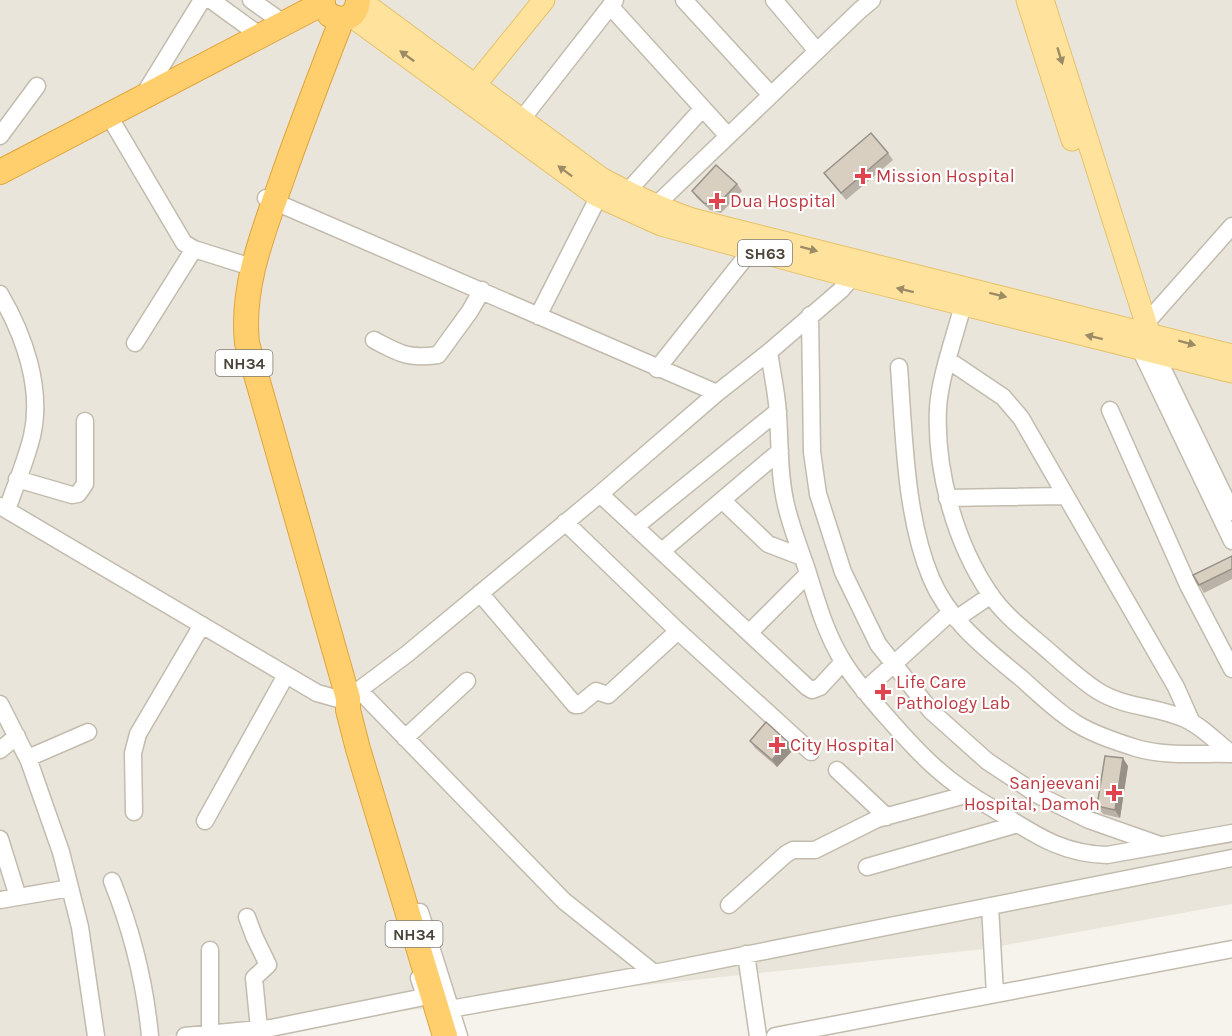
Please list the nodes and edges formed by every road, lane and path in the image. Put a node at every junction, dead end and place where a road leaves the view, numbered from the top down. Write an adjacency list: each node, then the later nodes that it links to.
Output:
1 (202, 0): 18 (street)
2 (211, 0): 13 (street)
3 (250, 0): 12 (street)
4 (544, 0): 16 (main road)
5 (684, 0): 17 (street)
6 (774, 0): 14 (street)
7 (872, 0): 14 (street)
8 (1027, 0): 40 (main road)
9 (1043, 0): 40 (main road, one-way to 40)
10 (613, 3): 19 (street); 21 (street)
11 (341, 8): 12 (highway); 16 (main road, SH63); 28 (highway, NH34)
12 (285, 24): 13 (highway)
13 (262, 37): 18 (highway)
14 (817, 51): 17 (street)
15 (37, 86): 22 (street)
16 (470, 91): 21 (main road, SH63); 24 (main road, SH63)
17 (771, 95): 23 (street)
18 (141, 99): 20 (highway)
19 (703, 108): 23 (street); 27 (street)
20 (109, 116): 25 (highway); 32 (street)
21 (522, 119): 24 (main road, SH63)
22 (0, 136)
23 (728, 136): 29 (street)
24 (540, 142): 26 (main road, SH63)
25 (0, 172)
26 (602, 188): 27 (main road, SH63); 29 (main road, SH63); 39 (street)
27 (627, 192): 29 (main road, SH63)
28 (270, 200): 33 (highway, NH34); 35 (street); 78 (highway, NH34)
29 (652, 213): 31 (main road, SH63)
30 (1232, 226): 40 (street)
31 (755, 242): 34 (main road, SH63); 47 (street)
32 (194, 249): 33 (street); 42 (street)
33 (245, 265): 78 (highway, NH34)
34 (854, 269): 37 (main road, SH63); 38 (street)
35 (482, 290): 39 (street); 41 (street)
36 (0, 294): 53 (street)
37 (966, 296): 40 (main road, SH63); 44 (street)
38 (810, 315): 43 (street); 73 (street)
39 (538, 316): 47 (street)
40 (1145, 337): 45 (main road, SH63); 59 (street)
41 (374, 340)
42 (135, 343)
43 (769, 352): 48 (street); 50 (street)
44 (948, 360): 55 (street); 56 (street)
45 (1230, 363)
46 (899, 367): 68 (street)
47 (657, 369): 48 (street)
48 (717, 393): 54 (street)
49 (1110, 410): 74 (street)
50 (778, 411): 52 (street); 61 (street)
51 (85, 421): 53 (street)
52 (780, 451): 57 (street); 64 (street)
53 (18, 479): 58 (street)
54 (600, 494): 60 (street); 61 (street)
55 (1066, 496): 56 (street); 80 (street)
56 (948, 498): 67 (street)
57 (722, 500): 63 (street); 64 (street)
58 (2, 508): 69 (street)
59 (1227, 512): 62 (street)
60 (565, 522): 66 (street); 70 (street)
61 (636, 527): 63 (street)
62 (1232, 541)
63 (662, 551): 71 (street)
64 (802, 557): 65 (street)
65 (808, 574): 71 (street); 72 (street)
66 (480, 593): 70 (street); 78 (street)
67 (991, 595): 68 (street); 80 (street)
68 (953, 616): 73 (street); 84 (street)
69 (202, 625): 75 (street); 91 (street)
70 (678, 631): 86 (street)
71 (749, 633): 72 (street)
72 (843, 662): 77 (street)
73 (893, 664): 77 (street); 97 (street)
74 (1232, 669)
75 (286, 675): 78 (street); 93 (street)
76 (467, 681): 83 (street)
77 (864, 691): 89 (street)
78 (349, 700): 83 (street); 90 (highway, NH34)
79 (0, 704): 82 (street)
80 (1192, 723): 84 (street)
81 (88, 732): 87 (street)
82 (17, 736): 85 (street); 87 (street)
83 (405, 738): 110 (street)
84 (1229, 748)
85 (0, 750)
86 (812, 752)
87 (28, 758): 101 (street)
88 (837, 770): 92 (street)
89 (969, 794): 92 (street); 94 (street)
90 (374, 803): 112 (street); 113 (street); 120 (highway, NH34)
91 (134, 812)
92 (886, 817): 104 (street)
93 (205, 821)
94 (1018, 824): 97 (street); 99 (street)
95 (1232, 833): 97 (street)
96 (0, 838): 102 (street)
97 (1162, 846)
98 (1232, 858): 105 (street)
99 (867, 867)
100 (112, 881): 117 (street)
101 (70, 888): 102 (street); 116 (street)
102 (18, 897): 103 (street)
103 (0, 900)
104 (729, 905)
105 (990, 906): 109 (street); 111 (street)
106 (247, 917): 114 (street)
107 (1232, 949): 111 (street)
108 (210, 950): 115 (street)
109 (746, 954): 110 (street); 122 (street)
110 (654, 973): 113 (street)
111 (995, 994): 123 (street)
112 (422, 996): 114 (street); 119 (street)
113 (450, 1009): 121 (street)
114 (260, 1029): 115 (street)
115 (210, 1034): 118 (street)
116 (96, 1036)
117 (150, 1036)
118 (185, 1036)
119 (434, 1036)
120 (446, 1036)
121 (459, 1036)
122 (758, 1036)
123 (775, 1036)

